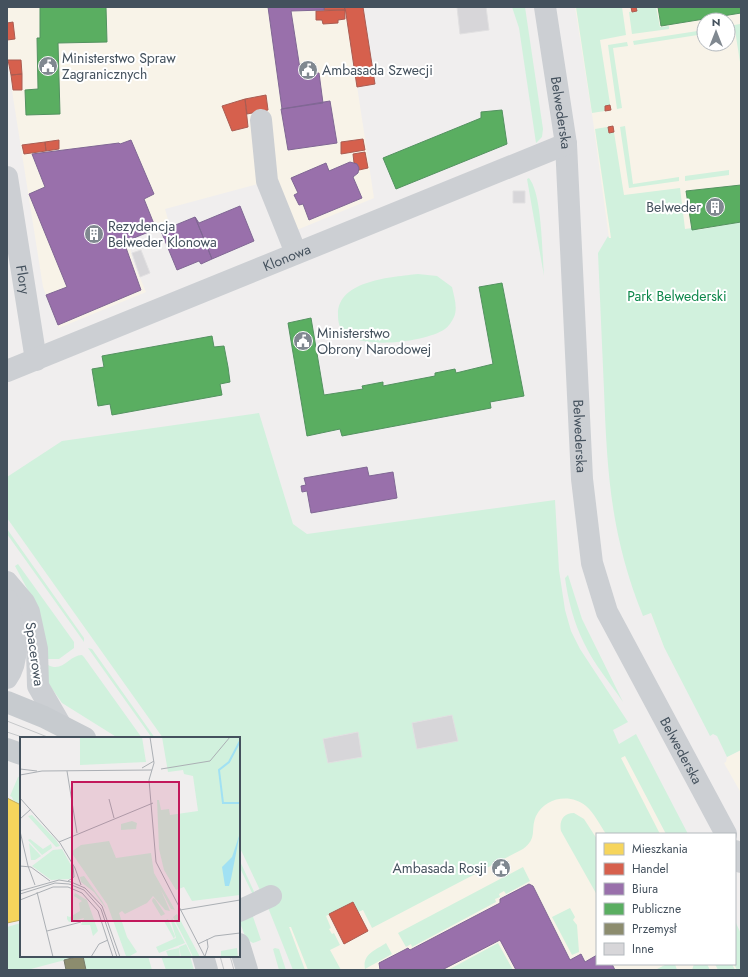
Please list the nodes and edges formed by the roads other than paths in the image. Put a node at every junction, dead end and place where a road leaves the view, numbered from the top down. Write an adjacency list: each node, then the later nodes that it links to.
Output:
1 (545, 7): 3 (street, Belwederska)
2 (261, 120): 5 (street)
3 (566, 144): 5 (street, Klonowa); 16 (street, Belwederska)
4 (7, 177): 6 (street, Flory)
5 (296, 254): 6 (street, Klonowa)
6 (36, 360): 7 (street, Klonowa)
7 (7, 371)
8 (7, 582): 12 (street, Spacerowa)
9 (7, 600): 10 (street, Spacerowa)
10 (7, 678)
11 (7, 702): 12 (main road)
12 (60, 724): 13 (main road)
13 (83, 737)
14 (7, 749): 15 (main road)
15 (20, 754)
16 (725, 833)
17 (736, 853): 18 (street)
18 (741, 862)
19 (271, 896): 20 (street)
20 (240, 911)
21 (240, 947): 24 (main road)
22 (202, 957): 23 (main road)
23 (207, 970)
24 (248, 970)

